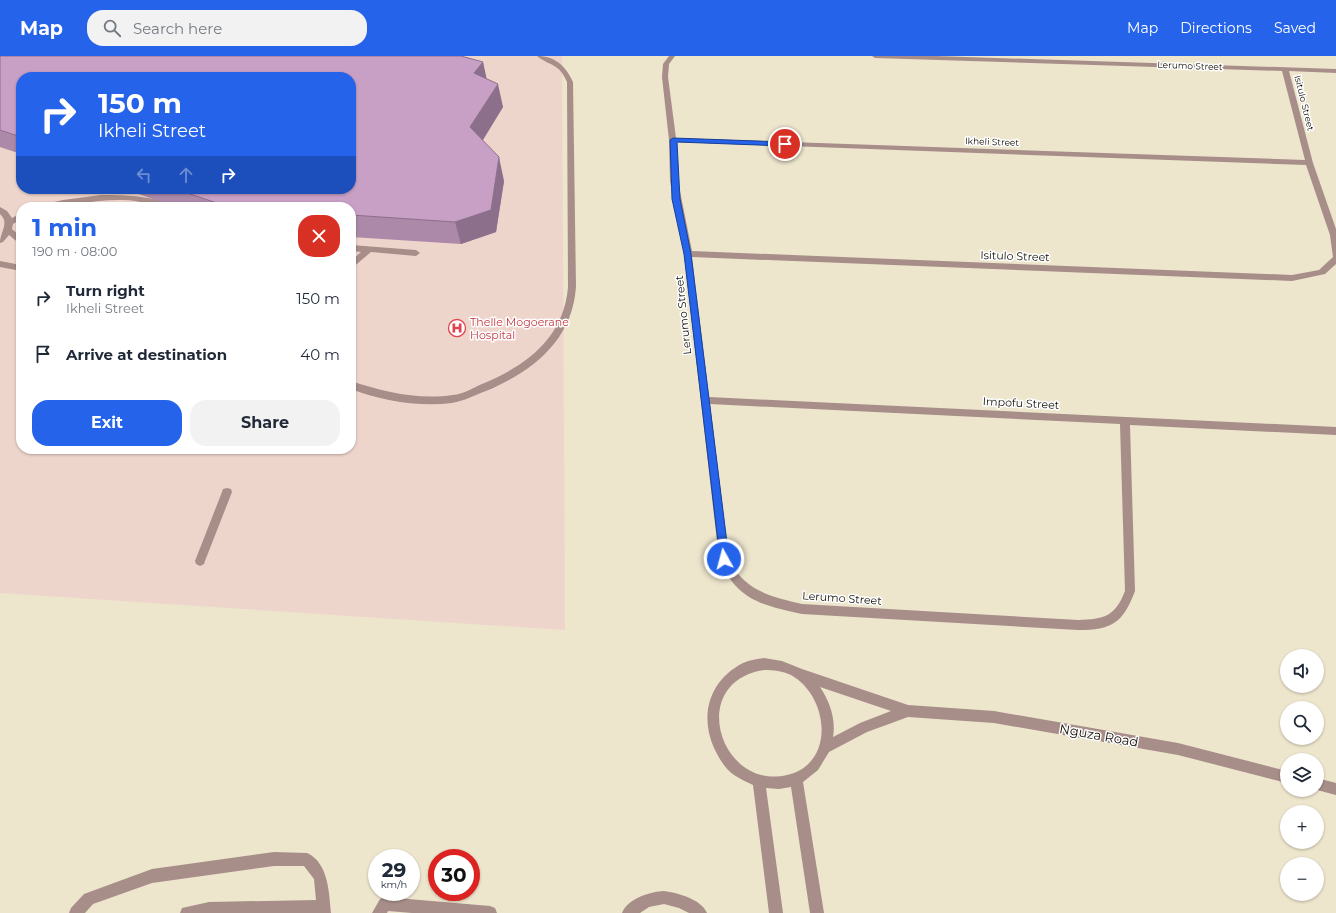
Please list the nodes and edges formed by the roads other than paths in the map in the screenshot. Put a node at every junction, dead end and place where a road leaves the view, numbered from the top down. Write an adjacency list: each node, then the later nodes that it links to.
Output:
1 (540, 56): 23 (street)
2 (672, 56): 6 (street, Lerumo Street)
3 (875, 56): 4 (street, Lerumo Street)
4 (1285, 69): 5 (street, Lerumo Street); 7 (street, Isitulo Street)
5 (1336, 71)
6 (673, 140): 7 (street, Ikheli Street); 18 (street, Lerumo Street)
7 (1309, 163): 19 (street, Isitulo Street)
8 (68, 202): 9 (street)
9 (154, 202)
10 (0, 210): 12 (street)
11 (16, 220): 12 (street)
12 (9, 226): 13 (street); 14 (street)
13 (16, 235)
14 (0, 240)
15 (356, 249): 16 (street)
16 (368, 250): 17 (street); 20 (street)
17 (416, 253)
18 (688, 254): 19 (street, Isitulo Street); 24 (street, Lerumo Street)
19 (1336, 258)
20 (356, 261)
21 (0, 264): 22 (street)
22 (16, 267)
23 (356, 387)
24 (704, 400): 25 (street, Impofu Street); 25 (street, Lerumo Street)
25 (1125, 420): 26 (street, Impofu Street)
26 (1336, 431)
27 (227, 492): 28 (street)
28 (200, 561)
29 (799, 674): 30 (street, Nguza Road); 31 (street); 34 (street)
30 (908, 711): 31 (street, Nguza Road); 32 (street, Nguza Road)
31 (826, 747): 33 (street)
32 (1280, 775)
33 (796, 779): 34 (street); 49 (street)
34 (759, 782): 48 (street)
35 (1324, 786): 36 (street)
36 (1336, 789)
37 (263, 910): 38 (street); 40 (street)
38 (324, 910): 42 (street)
39 (417, 910): 41 (street); 44 (street)
40 (209, 911): 43 (street)
41 (450, 911): 45 (street)
42 (76, 913)
43 (187, 913)
44 (379, 913)
45 (490, 913)
46 (629, 913): 47 (street)
47 (700, 913)
48 (776, 913)
49 (817, 913)

